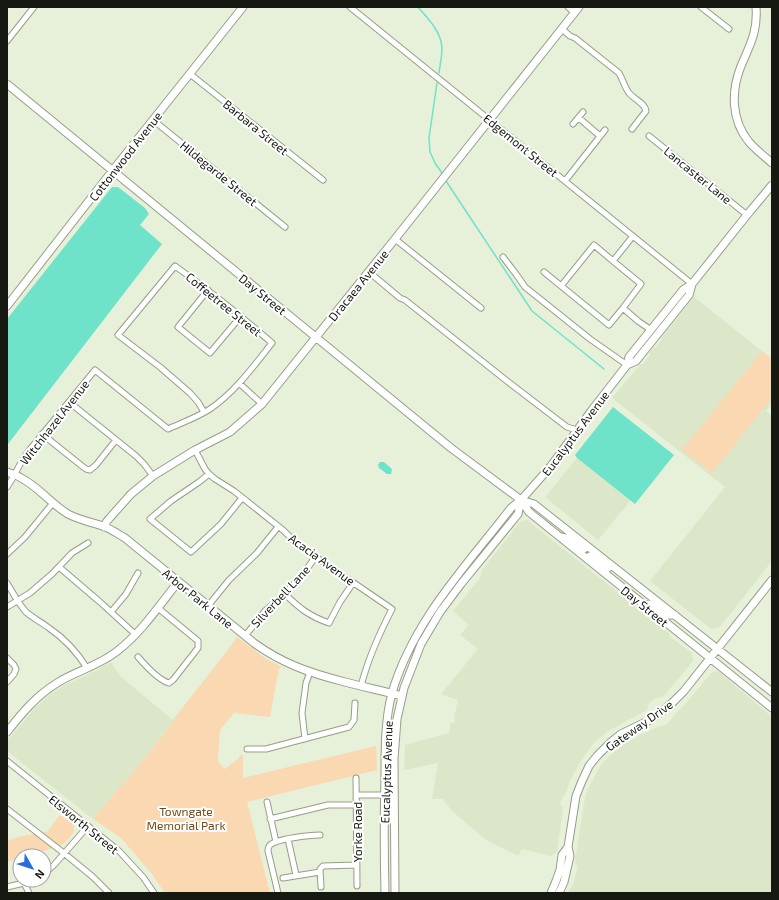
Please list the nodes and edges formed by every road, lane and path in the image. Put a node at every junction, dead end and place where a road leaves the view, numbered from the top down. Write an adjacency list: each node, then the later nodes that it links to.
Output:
1 (34, 7): 10 (street)
2 (243, 7): 11 (main road, Cottonwood Avenue)
3 (350, 7): 16 (street, Edgemont Street)
4 (568, 7): 7 (street)
5 (701, 7): 9 (street)
6 (756, 7): 22 (main road)
7 (577, 10): 8 (main road, Dracaea Avenue)
8 (562, 29): 16 (main road, Dracaea Avenue); 18 (street)
9 (729, 29)
10 (7, 41)
11 (190, 74): 15 (main road, Cottonwood Avenue); 24 (street, Barbara Street)
12 (7, 84): 23 (main road, Day Street)
13 (583, 112): 14 (street)
14 (578, 118): 17 (street); 20 (street)
15 (153, 120): 23 (main road, Cottonwood Avenue); 28 (street, Hildegarde Street)
16 (490, 120): 25 (street, Edgemont Street); 30 (main road, Dracaea Avenue)
17 (573, 124)
18 (632, 129)
19 (605, 130): 20 (street)
20 (600, 136): 25 (street)
21 (649, 136): 27 (street, Lancaster Lane)
22 (772, 163)
23 (113, 170): 38 (main road, Cottonwood Avenue); 43 (main road, Day Street)
24 (323, 180)
25 (565, 181): 29 (street, Edgemont Street)
26 (772, 185): 27 (main road, Eucalyptus Avenue)
27 (747, 215): 35 (main road, Eucalyptus Avenue)
28 (285, 227)
29 (633, 236): 32 (street); 35 (street, Edgemont Street)
30 (395, 239): 33 (main road, Dracaea Avenue); 39 (street)
31 (503, 258): 45 (street)
32 (613, 261): 36 (street); 40 (street)
33 (369, 272): 43 (main road, Dracaea Avenue); 50 (street)
34 (544, 272): 36 (street)
35 (692, 284): 42 (main road, Eucalyptus Avenue); 45 (main road, Eucalyptus Avenue)
36 (561, 286): 40 (street)
37 (208, 290): 41 (street, Coffeetree Street); 41 (street); 49 (street, Coffeetree Street)
38 (7, 306)
39 (481, 308)
40 (622, 308): 42 (street)
41 (241, 316): 44 (street, Coffeetree Street)
42 (651, 330): 45 (main road, Eucalyptus Avenue)
43 (316, 338): 48 (main road, Dracaea Avenue); 60 (main road, Day Street)
44 (272, 344): 46 (street, Witchhazel Avenue)
45 (627, 365): 50 (main road, Eucalyptus Avenue)
46 (239, 383): 48 (street); 49 (street, Witchhazel Avenue)
47 (69, 402): 49 (street, Witchhazel Avenue); 51 (street, Witchhazel Avenue); 52 (street)
48 (262, 404): 53 (main road, Dracaea Avenue)
49 (204, 412)
50 (577, 430): 60 (main road, Eucalyptus Avenue)
51 (42, 434): 52 (street); 56 (street, Witchhazel Avenue)
52 (116, 440): 57 (street)
53 (196, 450): 55 (street, Acacia Avenue); 57 (main road, Dracaea Avenue)
54 (7, 472): 56 (main road, Arbor Park Lane)
55 (209, 474): 59 (street, Acacia Avenue); 59 (street)
56 (14, 475): 58 (street, Witchhazel Avenue); 61 (main road, Arbor Park Lane)
57 (153, 476): 63 (main road, Dracaea Avenue)
58 (7, 487)
59 (242, 498): 62 (street, Acacia Avenue)
60 (521, 500): 64 (main road, Eucalyptus Avenue); 65 (main road, Day Street); 67 (main road, Day Street); 73 (main road, Eucalyptus Avenue)
61 (53, 503): 63 (main road, Arbor Park Lane); 68 (street)
62 (278, 526): 69 (street, Acacia Avenue); 82 (street)
63 (104, 527): 77 (main road, Arbor Park Lane)
64 (492, 532): 72 (main road, Eucalyptus Avenue); 73 (main road)
65 (559, 537): 67 (main road); 70 (main road, Day Street)
66 (88, 543): 71 (street)
67 (587, 546): 74 (main road, Day Street)
68 (7, 554)
69 (315, 557): 79 (street, Acacia Avenue); 80 (street, Silverbell Lane)
70 (587, 559): 74 (main road); 83 (main road, Day Street)
71 (59, 567): 81 (street); 86 (street)
72 (460, 572): 87 (main road); 100 (main road, Eucalyptus Avenue)
73 (471, 572): 87 (main road, Eucalyptus Avenue)
74 (619, 572): 88 (main road, Day Street)
75 (138, 573): 86 (street)
76 (772, 580): 91 (main road, Gateway Drive)
77 (178, 582): 82 (main road, Arbor Park Lane); 85 (main road)
78 (7, 583): 81 (street)
79 (353, 583): 80 (street); 98 (street, Acacia Avenue)
80 (284, 593): 90 (street, Silverbell Lane)
81 (18, 601): 84 (street); 95 (street)
82 (208, 606): 90 (main road, Arbor Park Lane)
83 (645, 606): 88 (main road); 94 (main road, Day Street)
84 (7, 607)
85 (158, 608): 89 (main road); 92 (street)
86 (111, 612): 89 (street)
87 (440, 612): 101 (main road, Eucalyptus Avenue)
88 (675, 616): 91 (main road, Day Street)
89 (135, 634): 95 (main road)
90 (245, 636): 96 (main road, Arbor Park Lane)
91 (718, 649): 94 (main road, Gateway Drive); 99 (main road, Day Street)
92 (138, 657)
93 (7, 658): 97 (street)
94 (710, 658): 103 (main road, Day Street); 122 (main road, Gateway Drive)
95 (87, 668): 104 (main road)
96 (310, 672): 98 (main road, Arbor Park Lane); 105 (street)
97 (7, 682)
98 (361, 686): 100 (main road, Arbor Park Lane)
99 (772, 692)
100 (392, 694): 101 (main road, Arbor Park Lane); 107 (main road, Eucalyptus Avenue)
101 (402, 696): 112 (main road, Eucalyptus Avenue)
102 (354, 703): 105 (street)
103 (772, 708)
104 (7, 732)
105 (305, 739): 106 (street)
106 (247, 749)
107 (385, 753): 111 (main road, Eucalyptus Avenue); 112 (main road)
108 (7, 761): 118 (street, Elsworth Street)
109 (356, 778): 110 (street, Yorke Road)
110 (356, 795): 111 (street); 114 (street, Yorke Road)
111 (384, 795): 117 (main road); 134 (main road, Eucalyptus Avenue)
112 (393, 798): 117 (main road, Eucalyptus Avenue)
113 (267, 802): 116 (street)
114 (357, 804): 116 (street); 124 (street, Yorke Road)
115 (7, 808): 123 (street)
116 (270, 819): 121 (street)
117 (394, 820): 135 (main road, Eucalyptus Avenue)
118 (88, 826): 123 (street); 132 (street, Elsworth Street)
119 (320, 835): 120 (street)
120 (288, 839): 121 (street); 127 (street)
121 (276, 842): 133 (street)
122 (568, 847): 136 (main road, Gateway Drive); 137 (main road, Gateway Drive)
123 (65, 854): 125 (street); 131 (street)
124 (357, 865): 126 (street); 129 (street, Yorke Road)
125 (52, 868)
126 (320, 872): 127 (street); 130 (street)
127 (296, 875): 128 (street)
128 (282, 878)
129 (357, 886)
130 (321, 887)
131 (109, 893)
132 (154, 893)
133 (278, 893)
134 (385, 893)
135 (395, 893)
136 (551, 893)
137 (559, 893)

